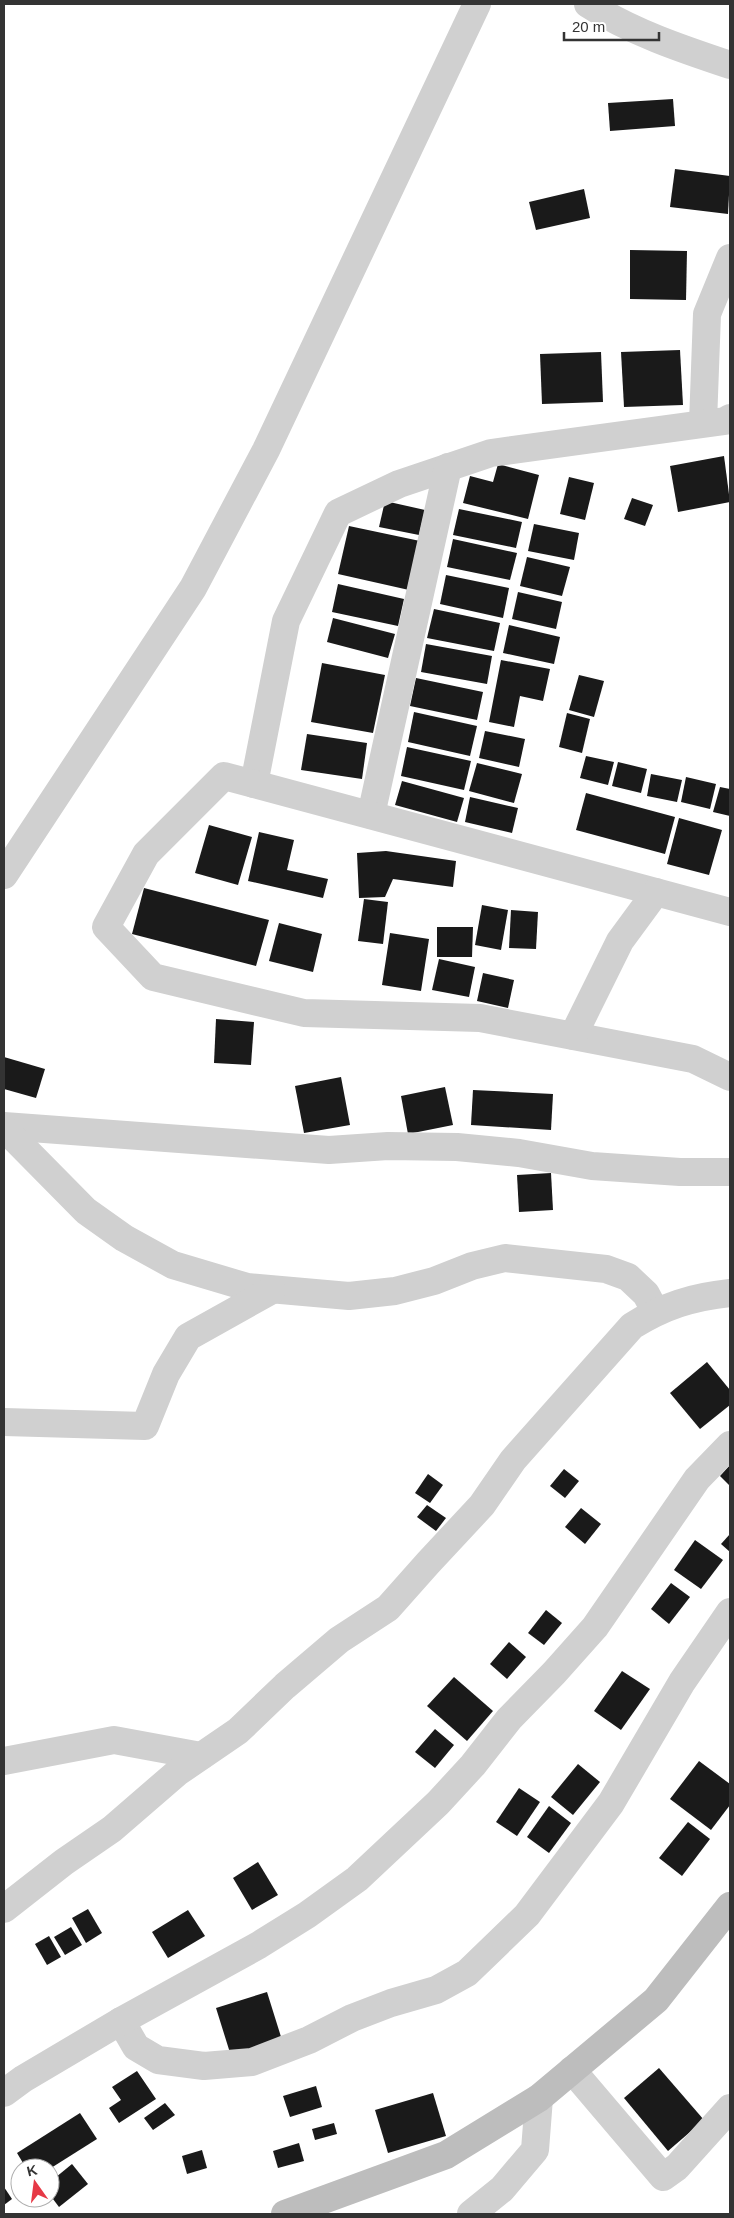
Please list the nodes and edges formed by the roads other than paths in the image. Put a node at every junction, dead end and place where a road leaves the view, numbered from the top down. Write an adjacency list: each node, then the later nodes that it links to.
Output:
1 (477, 4): 10 (street)
2 (588, 4): 3 (street)
3 (730, 65)
4 (730, 258): 6 (street)
5 (730, 418): 6 (street)
6 (703, 423): 7 (street)
7 (448, 467): 8 (street); 9 (street)
8 (254, 784): 9 (street); 13 (street)
9 (371, 815): 11 (street)
10 (4, 875)
11 (656, 892): 12 (street); 13 (street)
12 (730, 912)
13 (573, 1036): 14 (street)
14 (730, 1077)
15 (4, 1127): 16 (street); 17 (street)
16 (730, 1172)
17 (272, 1290): 19 (street); 20 (street)
18 (730, 1293): 19 (street)
19 (656, 1311): 23 (street)
20 (4, 1422)
21 (730, 1445): 27 (street)
22 (730, 1612): 27 (street)
23 (201, 1756): 24 (street); 26 (street)
24 (4, 1761)
25 (730, 1906): 28 (main road)
26 (4, 1909)
27 (121, 2021): 29 (street)
28 (572, 2070): 30 (main road); 31 (street)
29 (4, 2093)
30 (539, 2098): 32 (main road); 33 (street)
31 (730, 2108)
32 (285, 2214)
33 (471, 2214)

